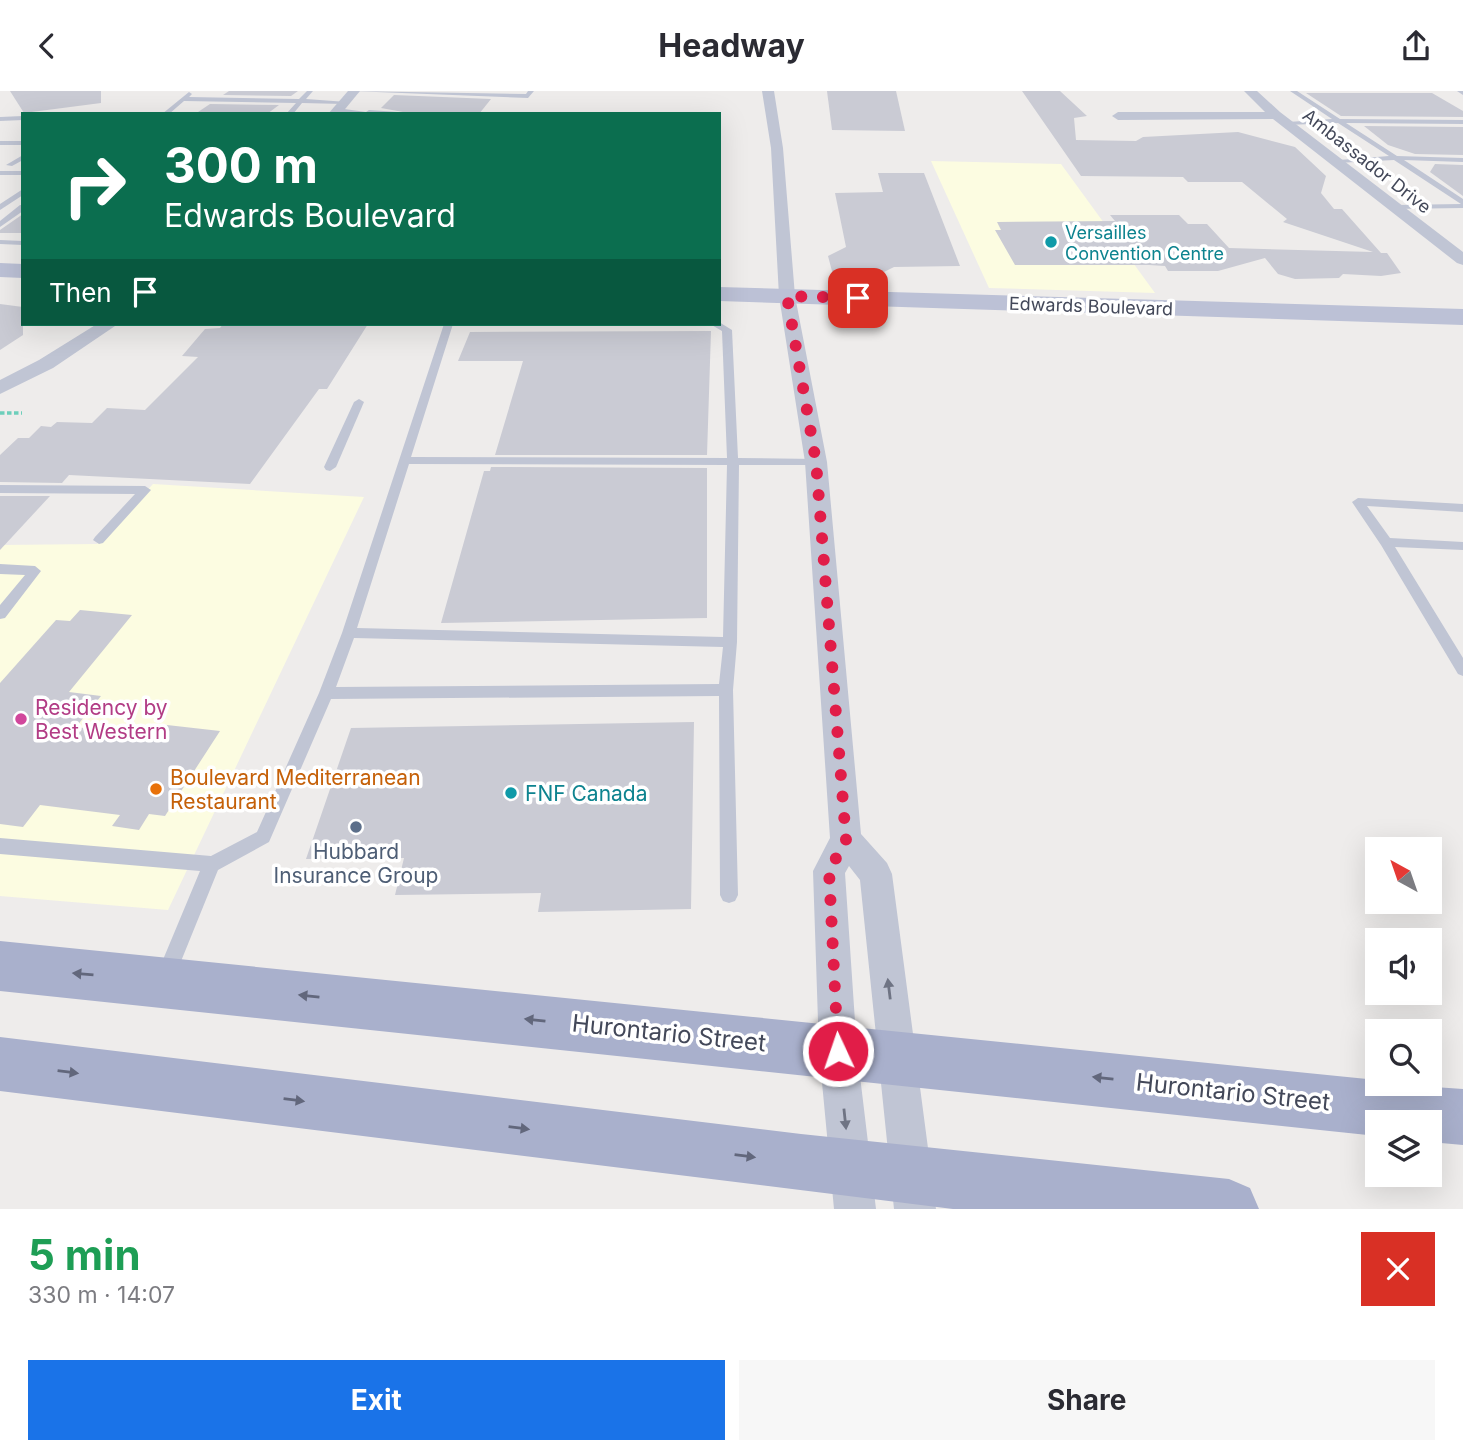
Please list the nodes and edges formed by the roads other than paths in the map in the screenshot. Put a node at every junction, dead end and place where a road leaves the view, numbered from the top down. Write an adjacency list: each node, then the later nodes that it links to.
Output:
1 (193, 91): 9 (lane)
2 (310, 91): 10 (lane)
3 (354, 91): 8 (lane); 12 (street)
4 (531, 91): 8 (lane)
5 (768, 91): 46 (street)
6 (1250, 91): 20 (street, Ambassador Drive)
7 (1293, 91): 21 (lane)
8 (383, 92)
9 (182, 99): 10 (lane); 13 (lane)
10 (301, 101): 12 (lane); 14 (lane)
11 (375, 106): 16 (lane)
12 (338, 109): 15 (lane)
13 (167, 112)
14 (291, 112)
15 (360, 112)
16 (369, 112)
17 (1118, 116): 20 (street)
18 (21, 118): 19 (lane)
19 (0, 119)
20 (1282, 119): 21 (lane); 28 (street, Ambassador Drive)
21 (1338, 121): 22 (lane); 26 (lane)
22 (1463, 122)
23 (0, 143): 24 (lane)
24 (21, 143)
25 (21, 158): 29 (lane)
26 (1396, 158): 27 (lane); 28 (lane); 35 (lane)
27 (1463, 160)
28 (1339, 162): 36 (street, Ambassador Drive)
29 (10, 165): 30 (lane); 31 (lane)
30 (21, 165)
31 (0, 166)
32 (0, 173): 33 (lane)
33 (21, 173)
34 (21, 192): 37 (lane)
35 (1463, 204): 36 (lane)
36 (1397, 207): 42 (street, Ambassador Drive)
37 (0, 208)
38 (21, 209): 39 (lane)
39 (0, 225)
40 (0, 242): 41 (lane)
41 (21, 243)
42 (1459, 253)
43 (0, 271): 44 (street)
44 (21, 271)
45 (721, 294): 46 (street, Edwards Boulevard)
46 (787, 296): 47 (street, Edwards Boulevard); 55 (street)
47 (1463, 317)
48 (106, 326): 51 (street)
49 (447, 326): 53 (lane)
50 (719, 326): 54 (lane)
51 (0, 388)
52 (359, 402): 56 (lane)
53 (404, 460): 54 (lane); 64 (lane)
54 (733, 462): 55 (lane); 65 (lane)
55 (816, 462): 69 (street)
56 (330, 467)
57 (0, 489): 59 (lane)
58 (1463, 508): 60 (lane)
59 (99, 540)
60 (1385, 542): 61 (lane); 66 (lane)
61 (1463, 546)
62 (0, 569): 63 (lane)
63 (0, 614)
64 (349, 633): 65 (lane); 68 (lane)
65 (730, 642): 67 (lane)
66 (1463, 670)
67 (726, 690): 68 (lane); 72 (lane)
68 (326, 693): 71 (lane)
69 (846, 840): 75 (street); 76 (street, one-way to 69)
70 (0, 846): 71 (lane)
71 (212, 864): 74 (lane)
72 (729, 895)
73 (0, 966): 74 (main road, Hurontario Street, one-way to 73)
74 (163, 981): 75 (main road, Hurontario Street, one-way to 74)
75 (838, 1051): 76 (main road, Hurontario Street); 79 (street, one-way to 79)
76 (897, 1056): 78 (main road, Hurontario Street, one-way to 76); 80 (street)
77 (0, 1064): 79 (main road, one-way to 79)
78 (1463, 1117)
79 (853, 1189): 80 (main road)
80 (914, 1192): 81 (main road)
81 (1229, 1209)

